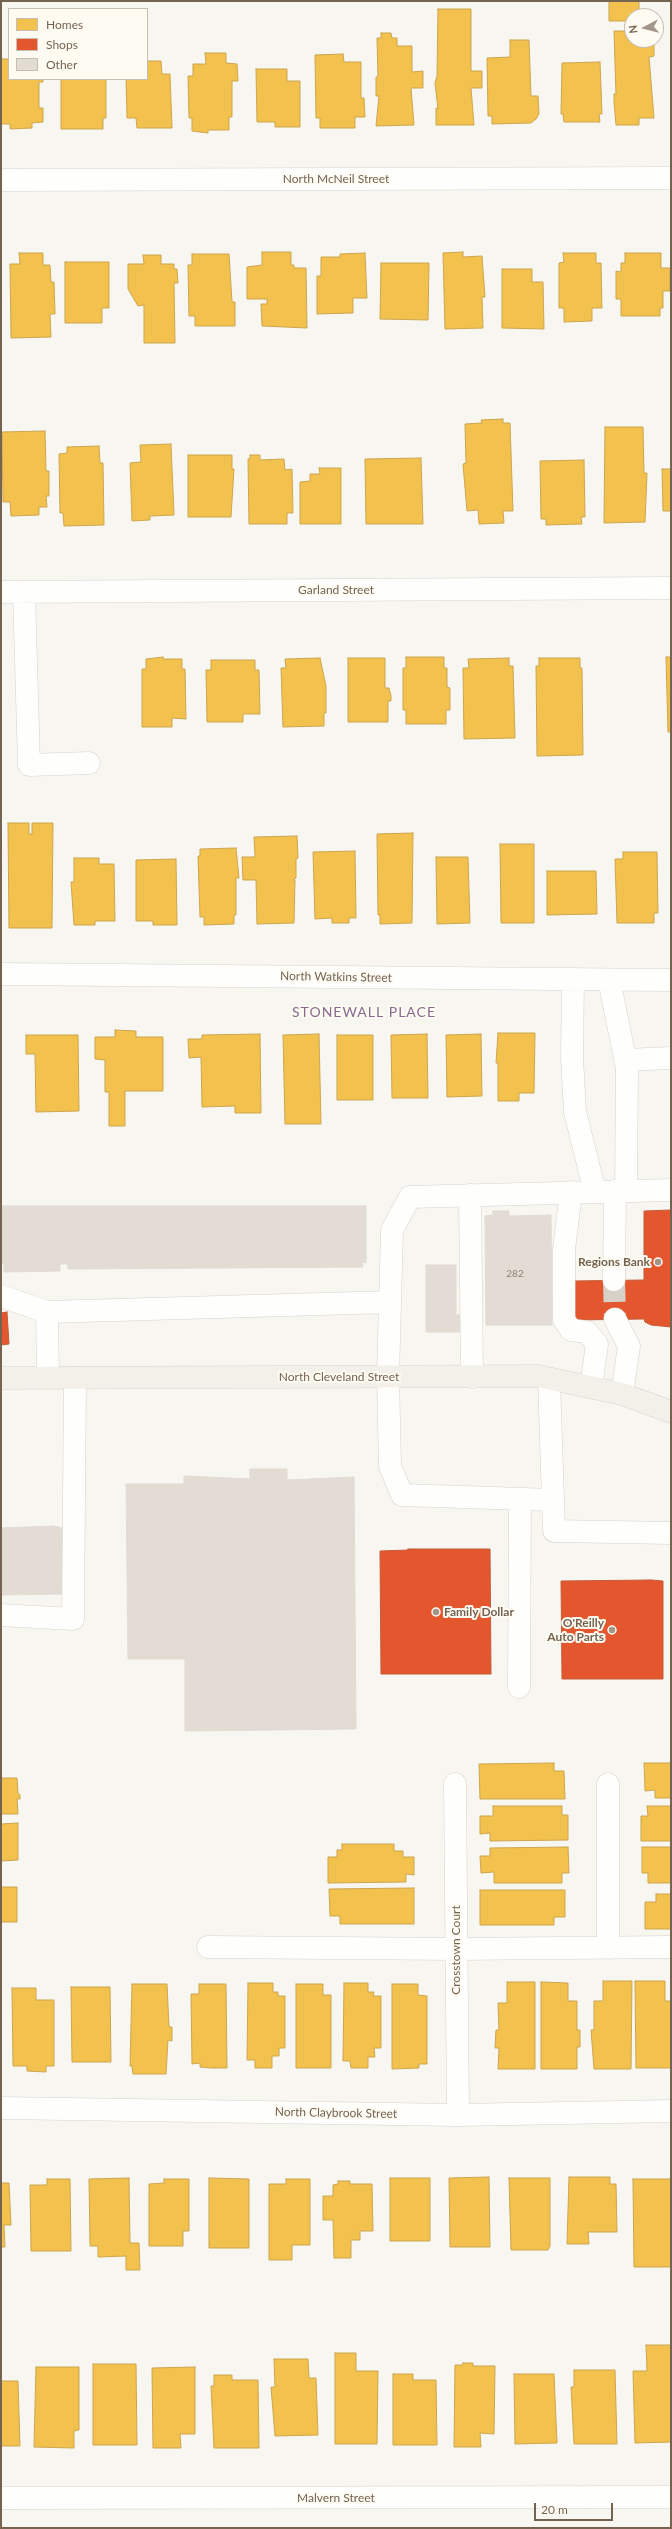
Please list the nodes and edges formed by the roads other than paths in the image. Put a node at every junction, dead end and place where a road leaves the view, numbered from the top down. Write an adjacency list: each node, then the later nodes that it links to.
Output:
1 (671, 178): 2 (street, North McNeil Street)
2 (1, 180)
3 (671, 588): 5 (street, Garland Street)
4 (1, 592): 5 (street, Garland Street)
5 (24, 592): 6 (street)
6 (89, 763)
7 (1, 974): 8 (street, North Watkins Street)
8 (573, 979): 9 (street, North Watkins Street); 15 (street)
9 (609, 980): 10 (street, North Watkins Street); 12 (street)
10 (671, 980)
11 (671, 1058): 12 (street)
12 (625, 1060): 15 (street)
13 (671, 1190): 15 (street)
14 (571, 1192): 15 (street); 16 (street); 28 (street)
15 (612, 1192): 17 (street)
16 (470, 1195): 19 (street); 23 (street)
17 (614, 1280)
18 (1, 1296): 20 (street)
19 (390, 1302): 20 (street); 22 (street)
20 (47, 1312): 25 (street)
21 (615, 1319): 29 (street)
22 (388, 1377): 23 (main road, North Cleveland Street); 26 (main road, North Cleveland Street); 31 (street)
23 (472, 1377): 27 (main road, North Cleveland Street)
24 (1, 1378): 25 (main road, North Cleveland Street)
25 (48, 1378): 26 (main road, North Cleveland Street)
26 (75, 1378): 34 (street)
27 (549, 1379): 28 (main road, North Cleveland Street); 32 (street)
28 (591, 1387): 29 (main road, North Cleveland Street)
29 (622, 1394): 30 (main road, North Cleveland Street)
30 (671, 1412)
31 (520, 1499): 32 (street); 35 (street)
32 (553, 1500): 33 (street)
33 (671, 1533)
34 (1, 1615)
35 (519, 1687)
36 (455, 1784): 41 (street, Crosstown Court)
37 (608, 1784): 40 (street)
38 (208, 1947): 41 (street)
39 (671, 1947): 40 (street)
40 (608, 1948): 41 (street)
41 (456, 1949): 44 (street, Crosstown Court)
42 (1, 2108): 44 (street, North Claybrook Street)
43 (671, 2111): 44 (street, North Claybrook Street)
44 (458, 2115)
45 (671, 2497): 46 (street, Malvern Street)
46 (1, 2498)

